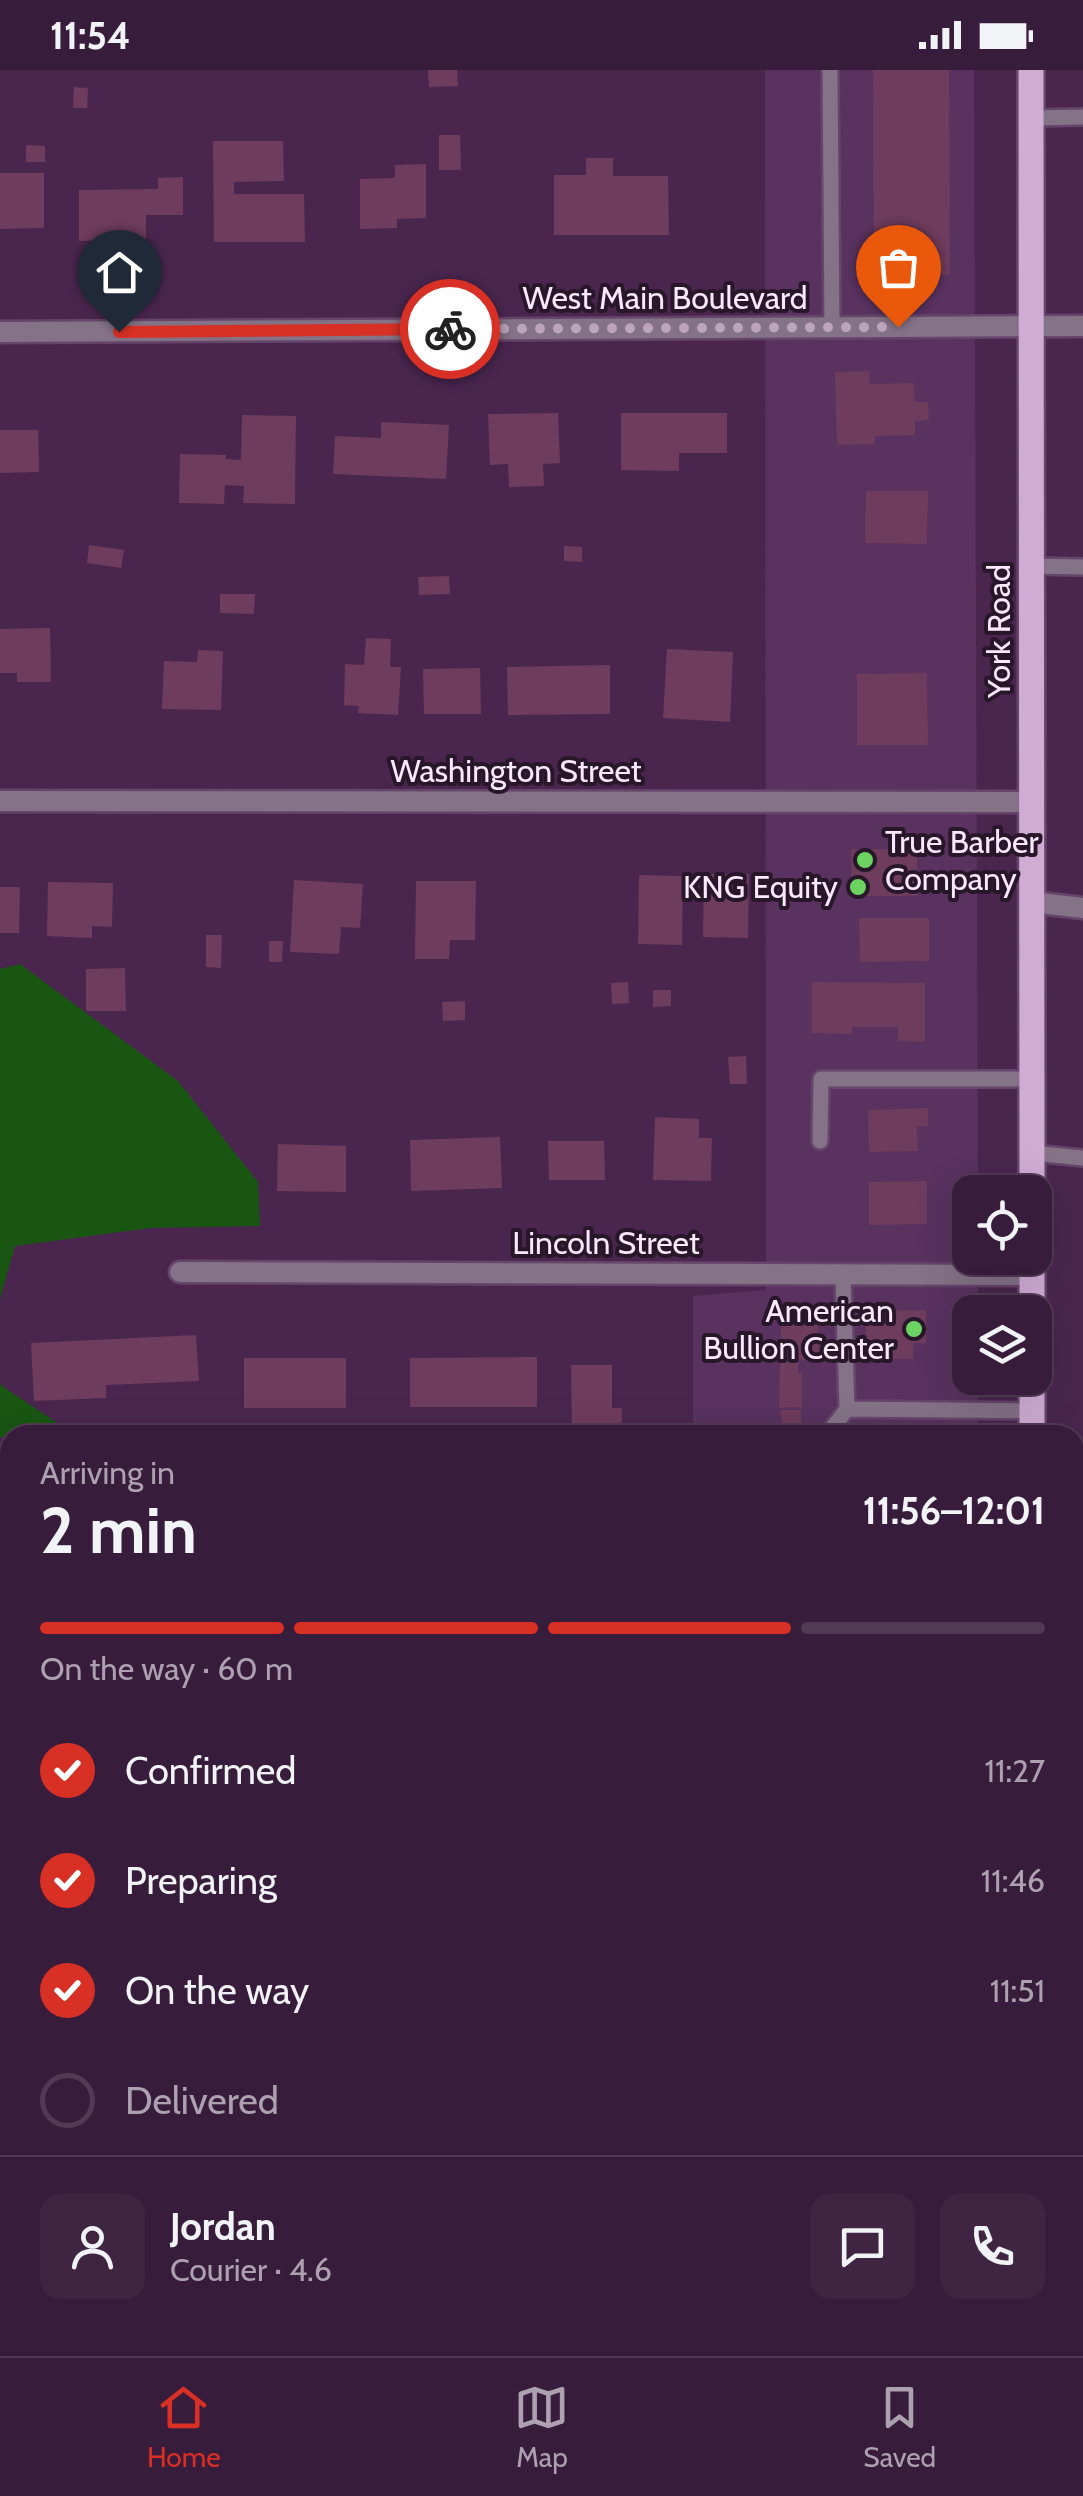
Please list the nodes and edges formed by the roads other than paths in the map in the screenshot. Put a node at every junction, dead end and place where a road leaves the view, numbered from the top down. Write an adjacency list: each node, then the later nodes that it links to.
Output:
1 (830, 70): 7 (lane)
2 (1031, 70): 4 (main road, York Road)
3 (1083, 117): 4 (lane)
4 (1031, 118): 5 (main road, York Road)
5 (1031, 326): 6 (street, West Main Boulevard); 7 (street, West Main Boulevard); 9 (main road, York Road)
6 (1083, 326)
7 (832, 327): 8 (street, West Main Boulevard)
8 (0, 332)
9 (1031, 566): 10 (lane); 12 (main road, York Road)
10 (1083, 567)
11 (0, 801): 12 (street, Washington Street)
12 (1032, 802): 13 (main road, York Road)
13 (1032, 902): 14 (street); 15 (main road, York Road)
14 (1083, 908)
15 (1032, 1079): 16 (lane); 17 (main road, York Road)
16 (820, 1141)
17 (1032, 1154): 18 (lane); 19 (main road, York Road)
18 (1083, 1158)
19 (1032, 1175)
20 (952, 1269): 22 (street, Lincoln Street)
21 (180, 1272): 22 (street, Lincoln Street)
22 (842, 1274): 24 (lane)
23 (1032, 1395): 25 (main road)
24 (847, 1409): 25 (lane); 26 (lane)
25 (1032, 1423)
26 (835, 1425)

